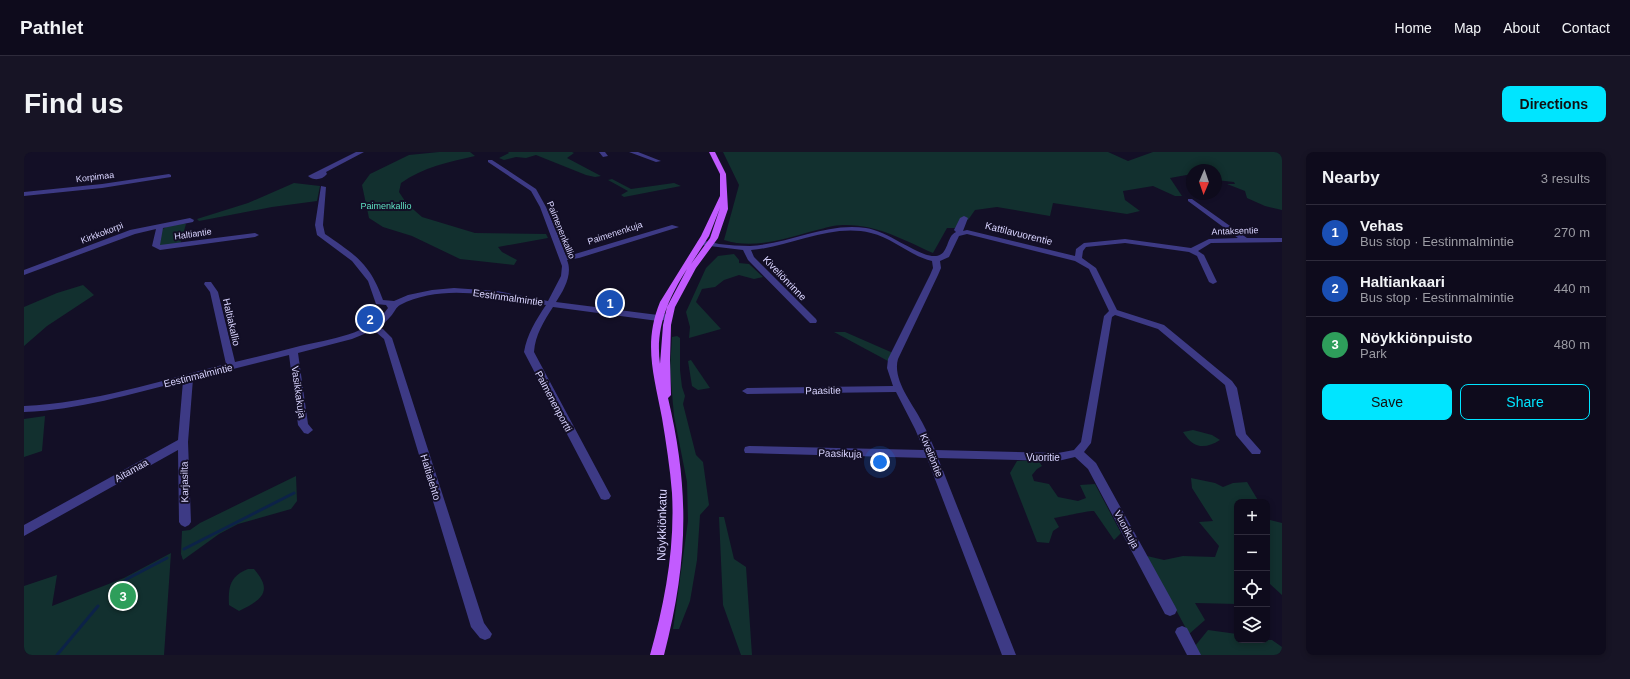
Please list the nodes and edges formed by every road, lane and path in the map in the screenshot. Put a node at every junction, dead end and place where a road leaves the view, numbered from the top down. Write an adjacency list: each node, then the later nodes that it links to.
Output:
1 (360, 152): 6 (street)
2 (632, 152): 5 (street)
3 (712, 152): 19 (main road, Nöykkiönkatu)
4 (490, 161): 22 (street, Paimenenkallio)
5 (658, 161)
6 (322, 172)
7 (169, 176): 9 (street, Korpimaa)
8 (323, 187): 29 (street)
9 (24, 194)
10 (1190, 200): 17 (street)
11 (964, 218): 15 (street)
12 (190, 220): 13 (street, Kirkkokorpi)
13 (160, 226): 16 (street, Haltiantie); 25 (street, Kirkkokorpi)
14 (675, 227): 22 (street, Paimenenkuja)
15 (960, 232): 23 (street, Kattilavuorentie); 24 (street)
16 (255, 236)
17 (1245, 240): 18 (street, Antaksentie); 21 (street, Antaksentie)
18 (1282, 240)
19 (705, 243): 20 (street); 31 (main road, Nöykkiönkatu)
20 (746, 248): 24 (street); 32 (street, Kiveliönrinne)
21 (1191, 250): 23 (street); 26 (street)
22 (562, 258): 28 (street, Paimenenkallio)
23 (1078, 259): 30 (street, Kattilavuorentie)
24 (936, 260): 37 (street, Kiveliöntie)
25 (24, 273)
26 (1213, 282)
27 (208, 284): 35 (street, Haltiakallio)
28 (552, 303): 29 (street, Eestinmalmintie); 31 (street, Eestinmalmintie); 46 (street, Paimenenportti)
29 (395, 304): 33 (street, Eestinmalmintie)
30 (1114, 312): 43 (street); 44 (street)
31 (662, 316): 52 (main road, Nöykkiönkatu)
32 (813, 321)
33 (370, 330): 34 (street, Eestinmalmintie); 51 (street, Haltialehto)
34 (293, 351): 35 (street, Eestinmalmintie); 40 (street, Vasikkakuja)
35 (231, 367): 36 (street, Eestinmalmintie)
36 (188, 378): 39 (street, Eestinmalmintie); 41 (street)
37 (899, 389): 38 (street, Paasitie); 45 (street, Kiveliöntie)
38 (747, 391)
39 (24, 409)
40 (308, 430)
41 (183, 442): 47 (street, Karjasilta); 48 (street, Aitamaa)
42 (749, 450): 45 (street, Paasikuja)
43 (1256, 451)
44 (1077, 454): 45 (street, Vuoritie); 49 (street, Vuorikuja)
45 (932, 455): 53 (street, Kiveliöntie)
46 (605, 496)
47 (185, 522)
48 (24, 531)
49 (1170, 610)
50 (1182, 632): 54 (street)
51 (485, 634)
52 (656, 655)
53 (1009, 655)
54 (1194, 655)

